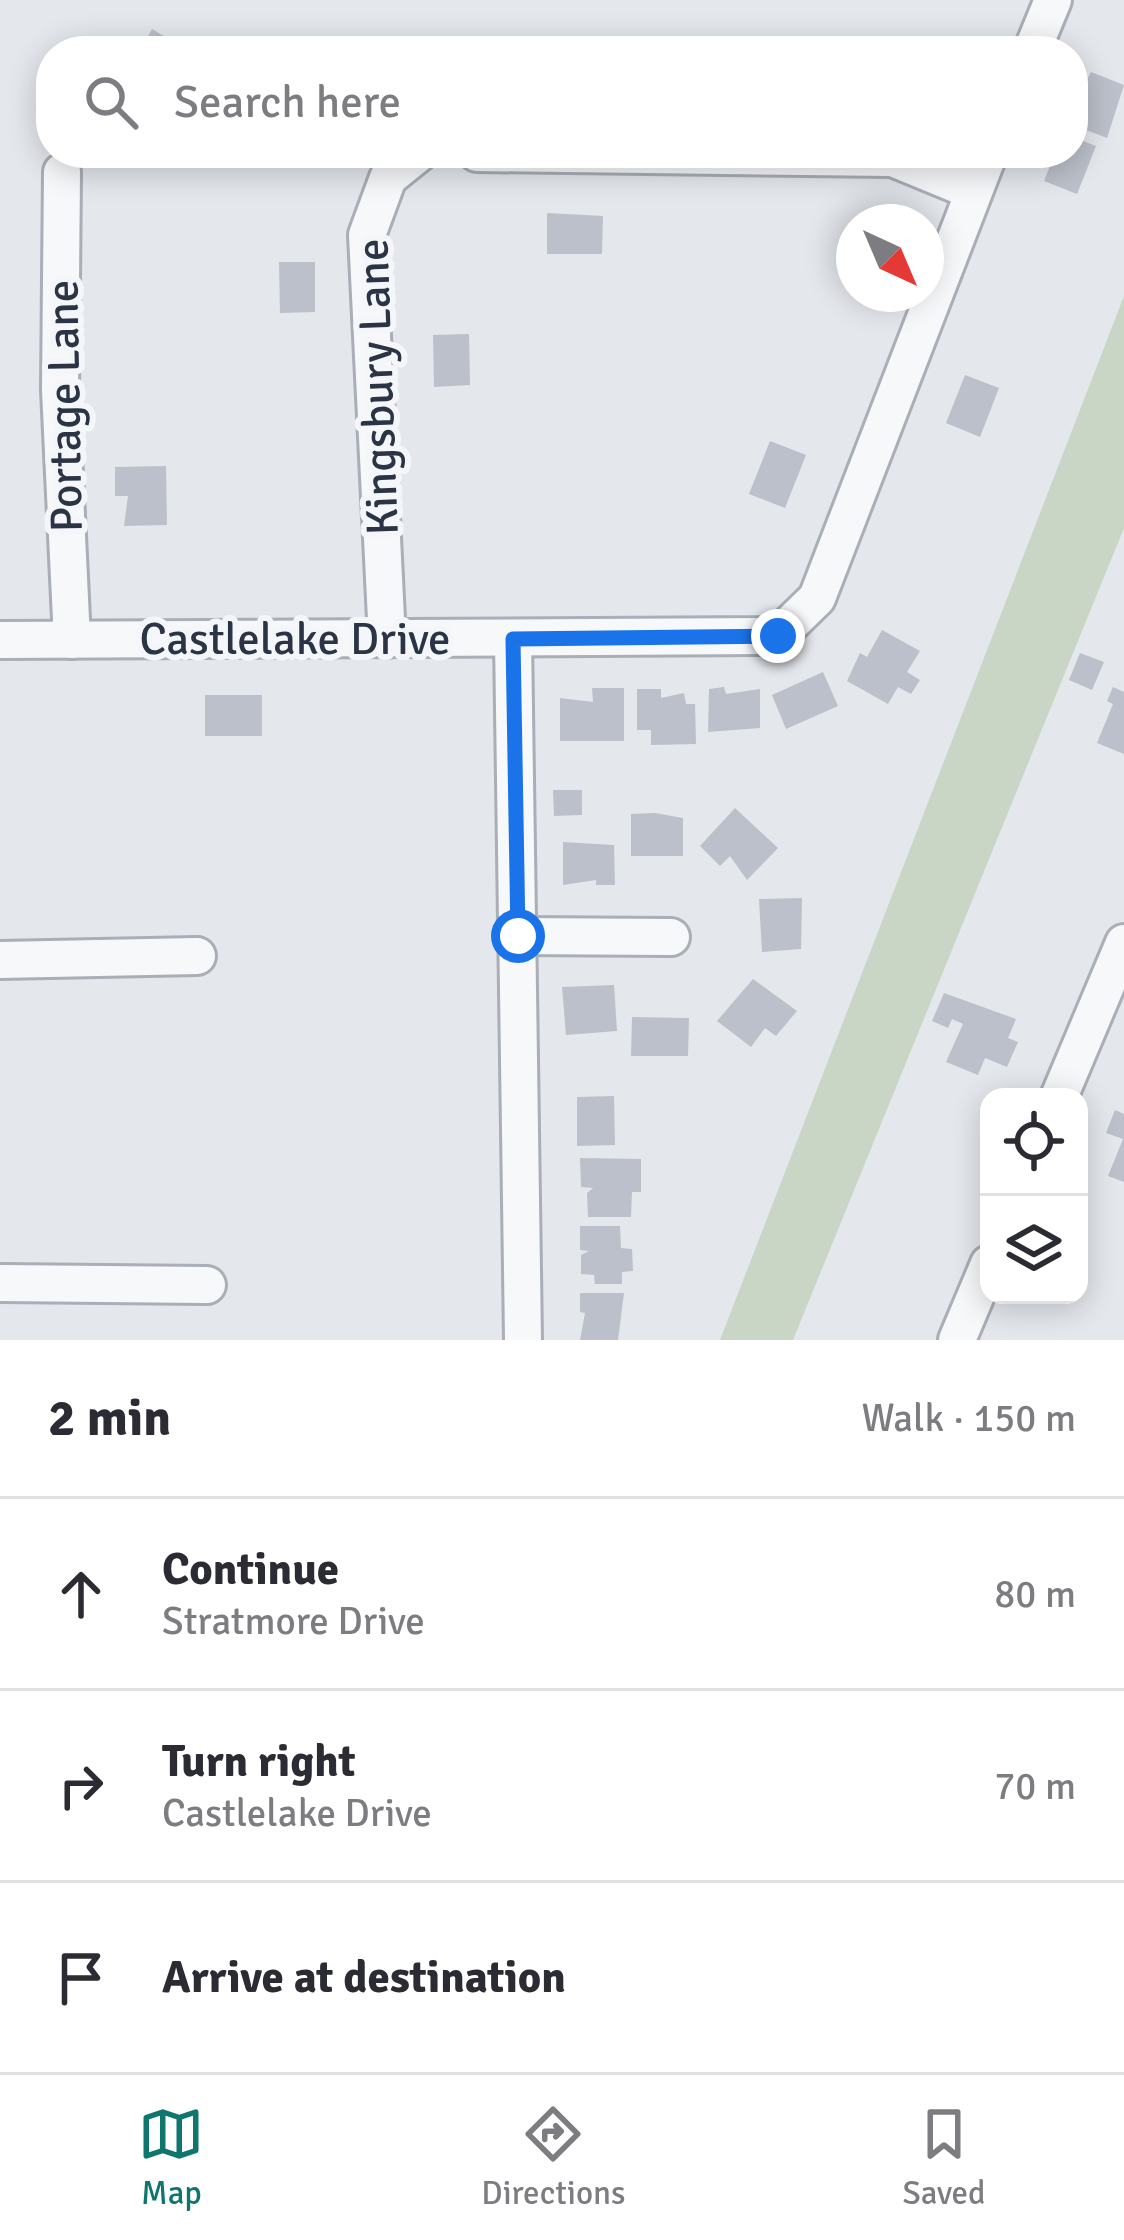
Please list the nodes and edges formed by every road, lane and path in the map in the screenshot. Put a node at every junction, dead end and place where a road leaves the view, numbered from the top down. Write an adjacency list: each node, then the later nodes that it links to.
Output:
1 (1053, 0): 2 (street)
2 (1038, 36)
3 (400, 168): 8 (street, Kingsbury Lane)
4 (917, 168): 7 (street)
5 (983, 168): 7 (street, Castlelake Drive)
6 (62, 172): 11 (street, Portage Lane)
7 (973, 191): 9 (street, Castlelake Drive)
8 (387, 639): 9 (street, Castlelake Drive); 11 (street, Castlelake Drive)
9 (513, 639): 12 (street)
10 (0, 640): 11 (street, Castlelake Drive)
11 (72, 640)
12 (518, 936): 13 (street); 21 (street)
13 (671, 937)
14 (197, 956): 16 (street)
15 (1121, 958): 17 (street)
16 (0, 960)
17 (1063, 1088)
18 (0, 1283): 19 (street)
19 (207, 1285)
20 (980, 1285): 22 (street)
21 (523, 1340)
22 (957, 1340)

